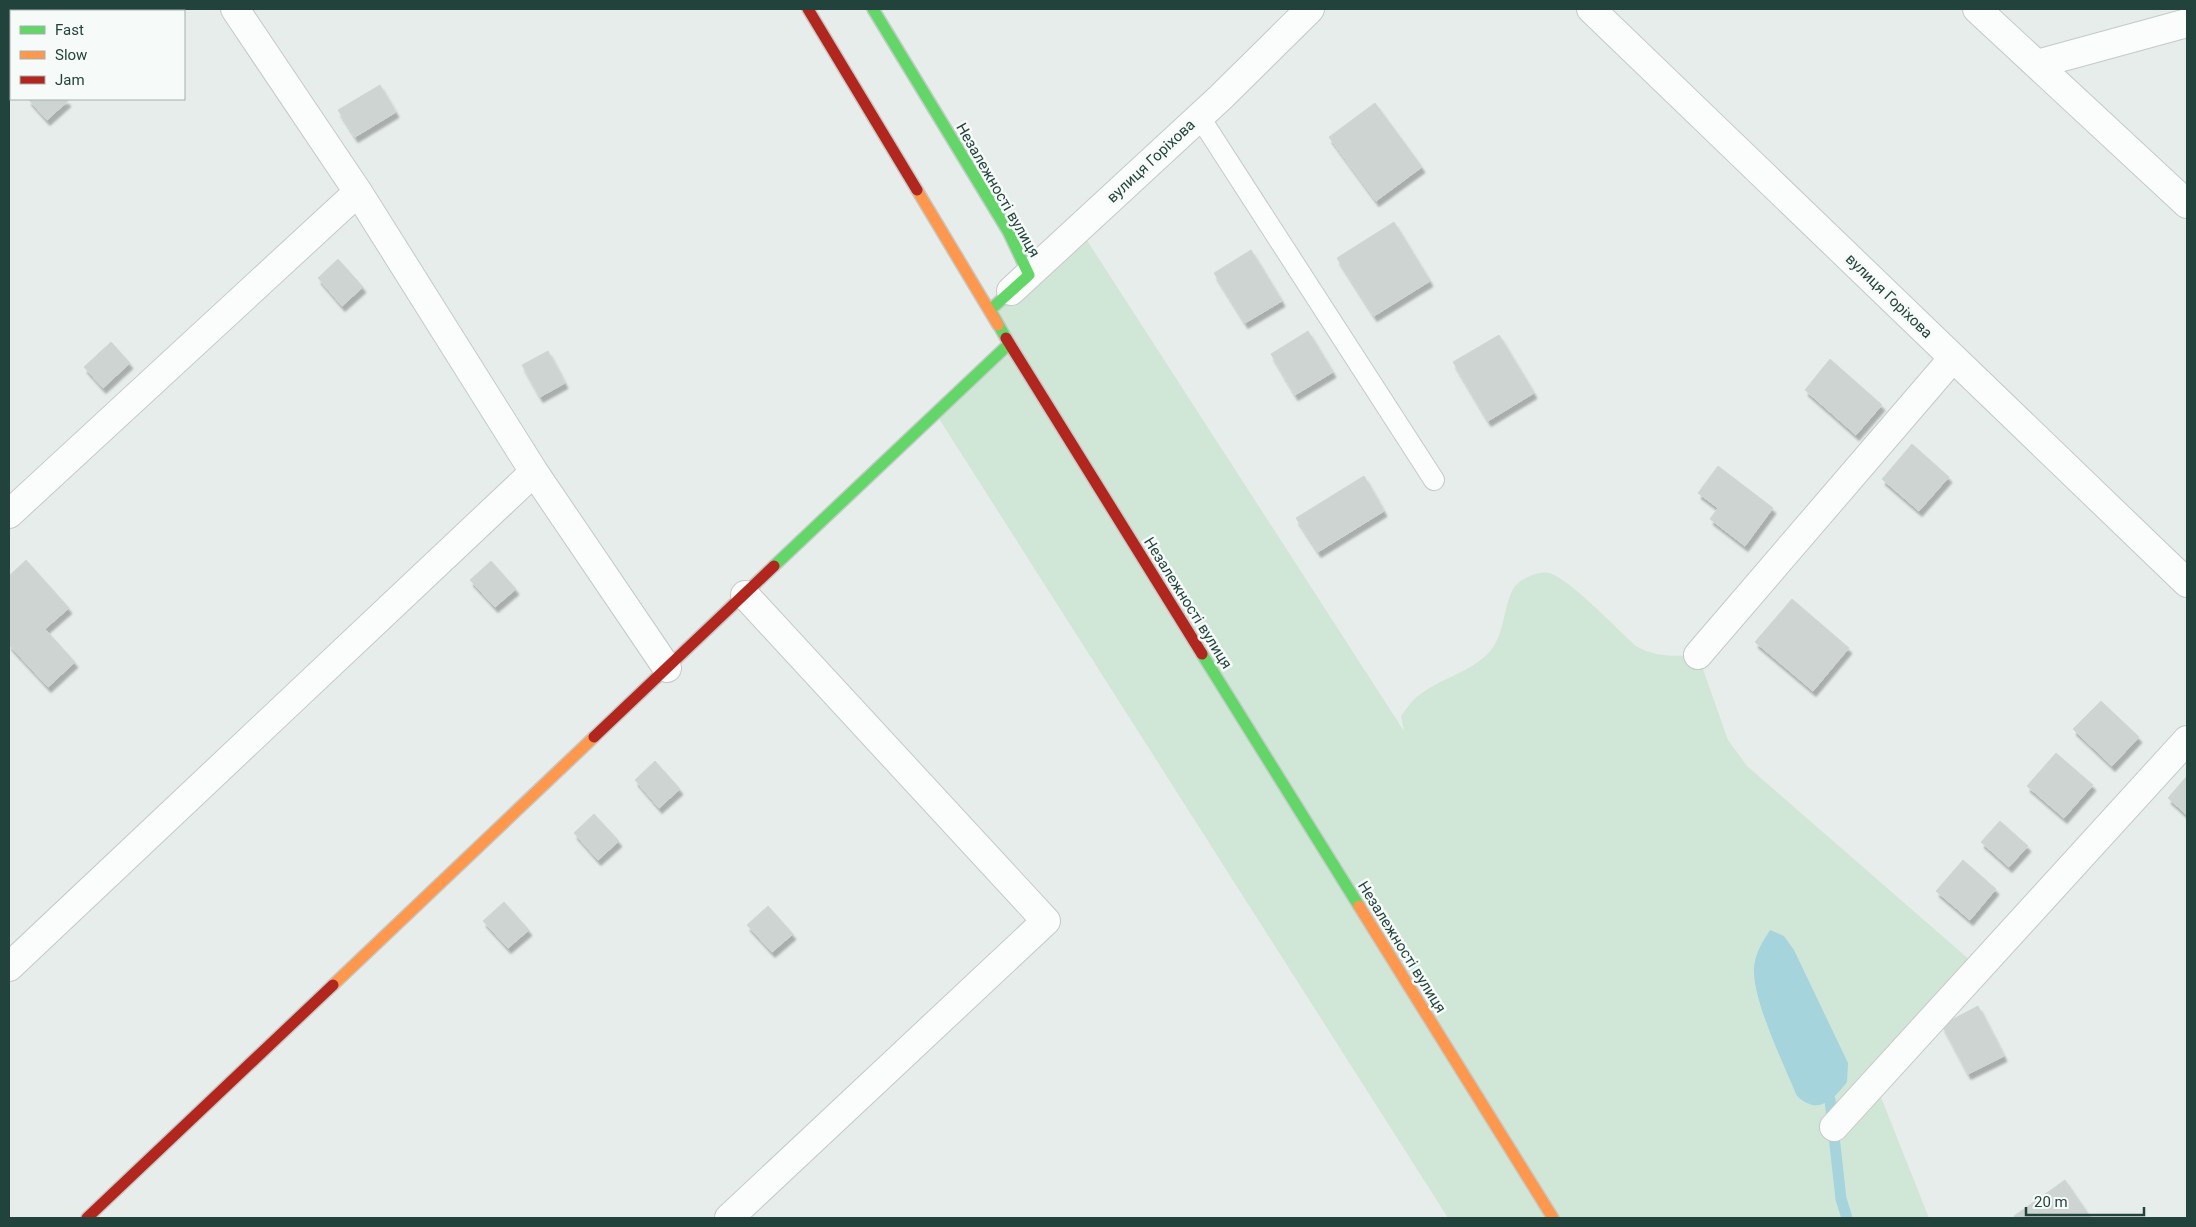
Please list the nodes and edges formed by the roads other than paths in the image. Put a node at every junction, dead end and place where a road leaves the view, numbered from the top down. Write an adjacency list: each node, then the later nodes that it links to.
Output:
1 (235, 9): 10 (street)
2 (808, 9): 13 (street, Незалежності вулиця)
3 (873, 9): 12 (street, Незалежності вулиця)
4 (1310, 9): 9 (street, вулиця Горіхова)
5 (1591, 9): 15 (street, вулиця Горіхова)
6 (1977, 9): 8 (street)
7 (2187, 23): 8 (street)
8 (2037, 64): 11 (street)
9 (1199, 116): 12 (street, вулиця Горіхова); 17 (lane)
10 (358, 192): 16 (street); 18 (street)
11 (2187, 204)
12 (1029, 274): 13 (street, вулиця Горіхова)
13 (990, 310): 14 (street, Незалежності вулиця)
14 (1009, 344): 20 (street); 28 (street, Незалежності вулиця)
15 (1953, 358): 19 (street, вулиця Горіхова); 21 (street)
16 (534, 472): 22 (street); 24 (street)
17 (1434, 480)
18 (9, 514)
19 (2187, 583)
20 (745, 595): 22 (street); 27 (street)
21 (1698, 655)
22 (667, 668): 26 (street)
23 (2187, 740): 25 (street)
24 (9, 967)
25 (1834, 1127)
26 (87, 1218)
27 (729, 1218)
28 (1553, 1218)

